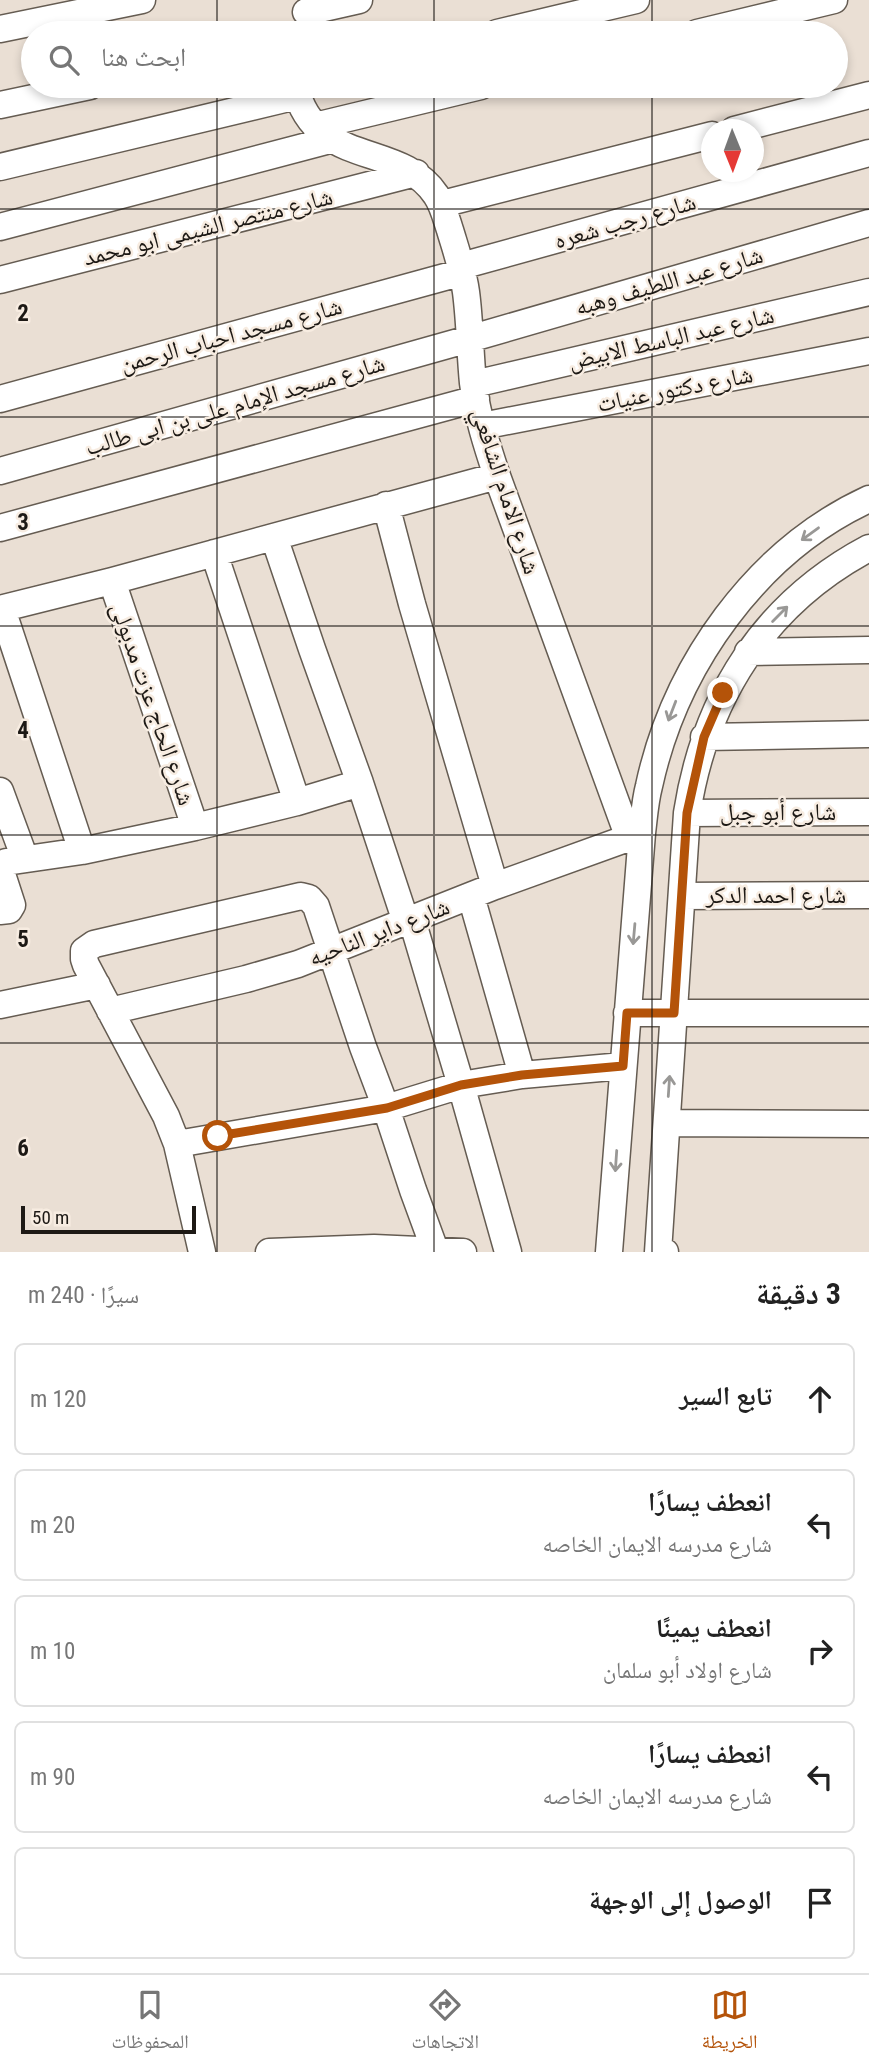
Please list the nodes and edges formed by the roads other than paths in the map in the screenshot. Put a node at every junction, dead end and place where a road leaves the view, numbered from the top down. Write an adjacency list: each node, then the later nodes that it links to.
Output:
1 (142, 0): 6 (street)
2 (359, 0): 5 (street)
3 (636, 0): 7 (street)
4 (834, 0): 8 (street)
5 (305, 15)
6 (39, 21)
7 (548, 21)
8 (747, 21)
9 (21, 25): 10 (street)
10 (0, 29)
11 (869, 95): 17 (street)
12 (33, 98): 16 (street)
13 (269, 98): 21 (street)
14 (299, 98): 18 (street)
15 (441, 98): 18 (street)
16 (0, 105)
17 (764, 122)
18 (323, 133): 22 (street, شارع الامام الشافعي); 25 (street)
19 (701, 138): 23 (street)
20 (869, 153): 26 (street, شارع رجب شعره)
21 (0, 167)
22 (415, 173): 23 (street, شارع الامام الشافعي); 27 (street, شارع منتصر الشيمى ابو محمد)
23 (442, 204): 26 (street, شارع الامام الشافعي)
24 (869, 223): 29 (street, شارع عبد اللطيف وهبه)
25 (0, 227)
26 (462, 269): 29 (street, شارع الامام الشافعي); 32 (street, شارع مسجد احباب الرحمن)
27 (0, 281)
28 (869, 292): 31 (street, شارع عبد الباسط الابيض)
29 (470, 339): 31 (street, شارع الامام الشافعي); 34 (street, شارع مسجد الإمام على بن ابى طالب)
30 (869, 351): 33 (street, شارع دكتور عنيات)
31 (475, 392): 33 (street, شارع الامام الشافعي); 38 (street, شارع عبد الباسط الابيض)
32 (0, 399)
33 (482, 426): 35 (street, شارع الامام الشافعي)
34 (0, 471)
35 (497, 476): 37 (street); 55 (street, شارع الامام الشافعي)
36 (869, 499): 49 (street, one-way to 49)
37 (386, 505): 39 (street); 58 (street)
38 (0, 528)
39 (274, 537): 41 (street); 48 (street)
40 (869, 548): 45 (street, one-way to 40)
41 (214, 553): 42 (street); 51 (street)
42 (112, 581): 43 (street); 54 (street, شارع الحاج عزت مدبولى)
43 (1, 609): 56 (street)
44 (869, 650): 45 (street)
45 (748, 652): 47 (street)
46 (869, 734): 47 (street)
47 (704, 737): 52 (street)
48 (360, 783): 51 (street); 62 (street)
49 (649, 787): 52 (street, شارع أبو جبل); 55 (street)
50 (0, 791): 57 (street)
51 (297, 802): 54 (street)
52 (689, 803): 53 (street, شارع أبو جبل); 60 (street)
53 (869, 812)
54 (195, 827): 56 (street)
55 (635, 835): 58 (street, شارع داير الناحيه); 67 (street, one-way to 67)
56 (82, 851): 57 (street)
57 (8, 864): 61 (street)
58 (483, 891): 62 (street, شارع داير الناحيه); 71 (street)
59 (869, 895): 60 (street, شارع احمد الدكر)
60 (682, 896): 68 (street)
61 (0, 911)
62 (409, 921): 63 (street, شارع داير الناحيه); 72 (street)
63 (332, 952): 64 (street); 66 (street, شارع داير الناحيه); 73 (street)
64 (97, 985): 65 (street); 66 (street)
65 (0, 1004)
66 (110, 1011): 76 (street)
67 (627, 1013): 68 (street); 70 (street)
68 (674, 1013): 69 (street); 74 (street, one-way to 68)
69 (869, 1013)
70 (623, 1066): 71 (street); 83 (street, one-way to 83)
71 (522, 1075): 72 (street)
72 (461, 1085): 73 (street); 82 (street)
73 (387, 1108): 76 (street); 79 (street)
74 (667, 1123): 75 (street); 84 (street)
75 (869, 1124)
76 (177, 1144): 80 (street)
77 (373, 1250): 78 (street); 79 (street)
78 (286, 1251)
79 (428, 1251): 81 (street)
80 (202, 1252)
81 (463, 1252)
82 (508, 1252)
83 (610, 1252)
84 (658, 1252): 85 (street)
85 (665, 1252)

